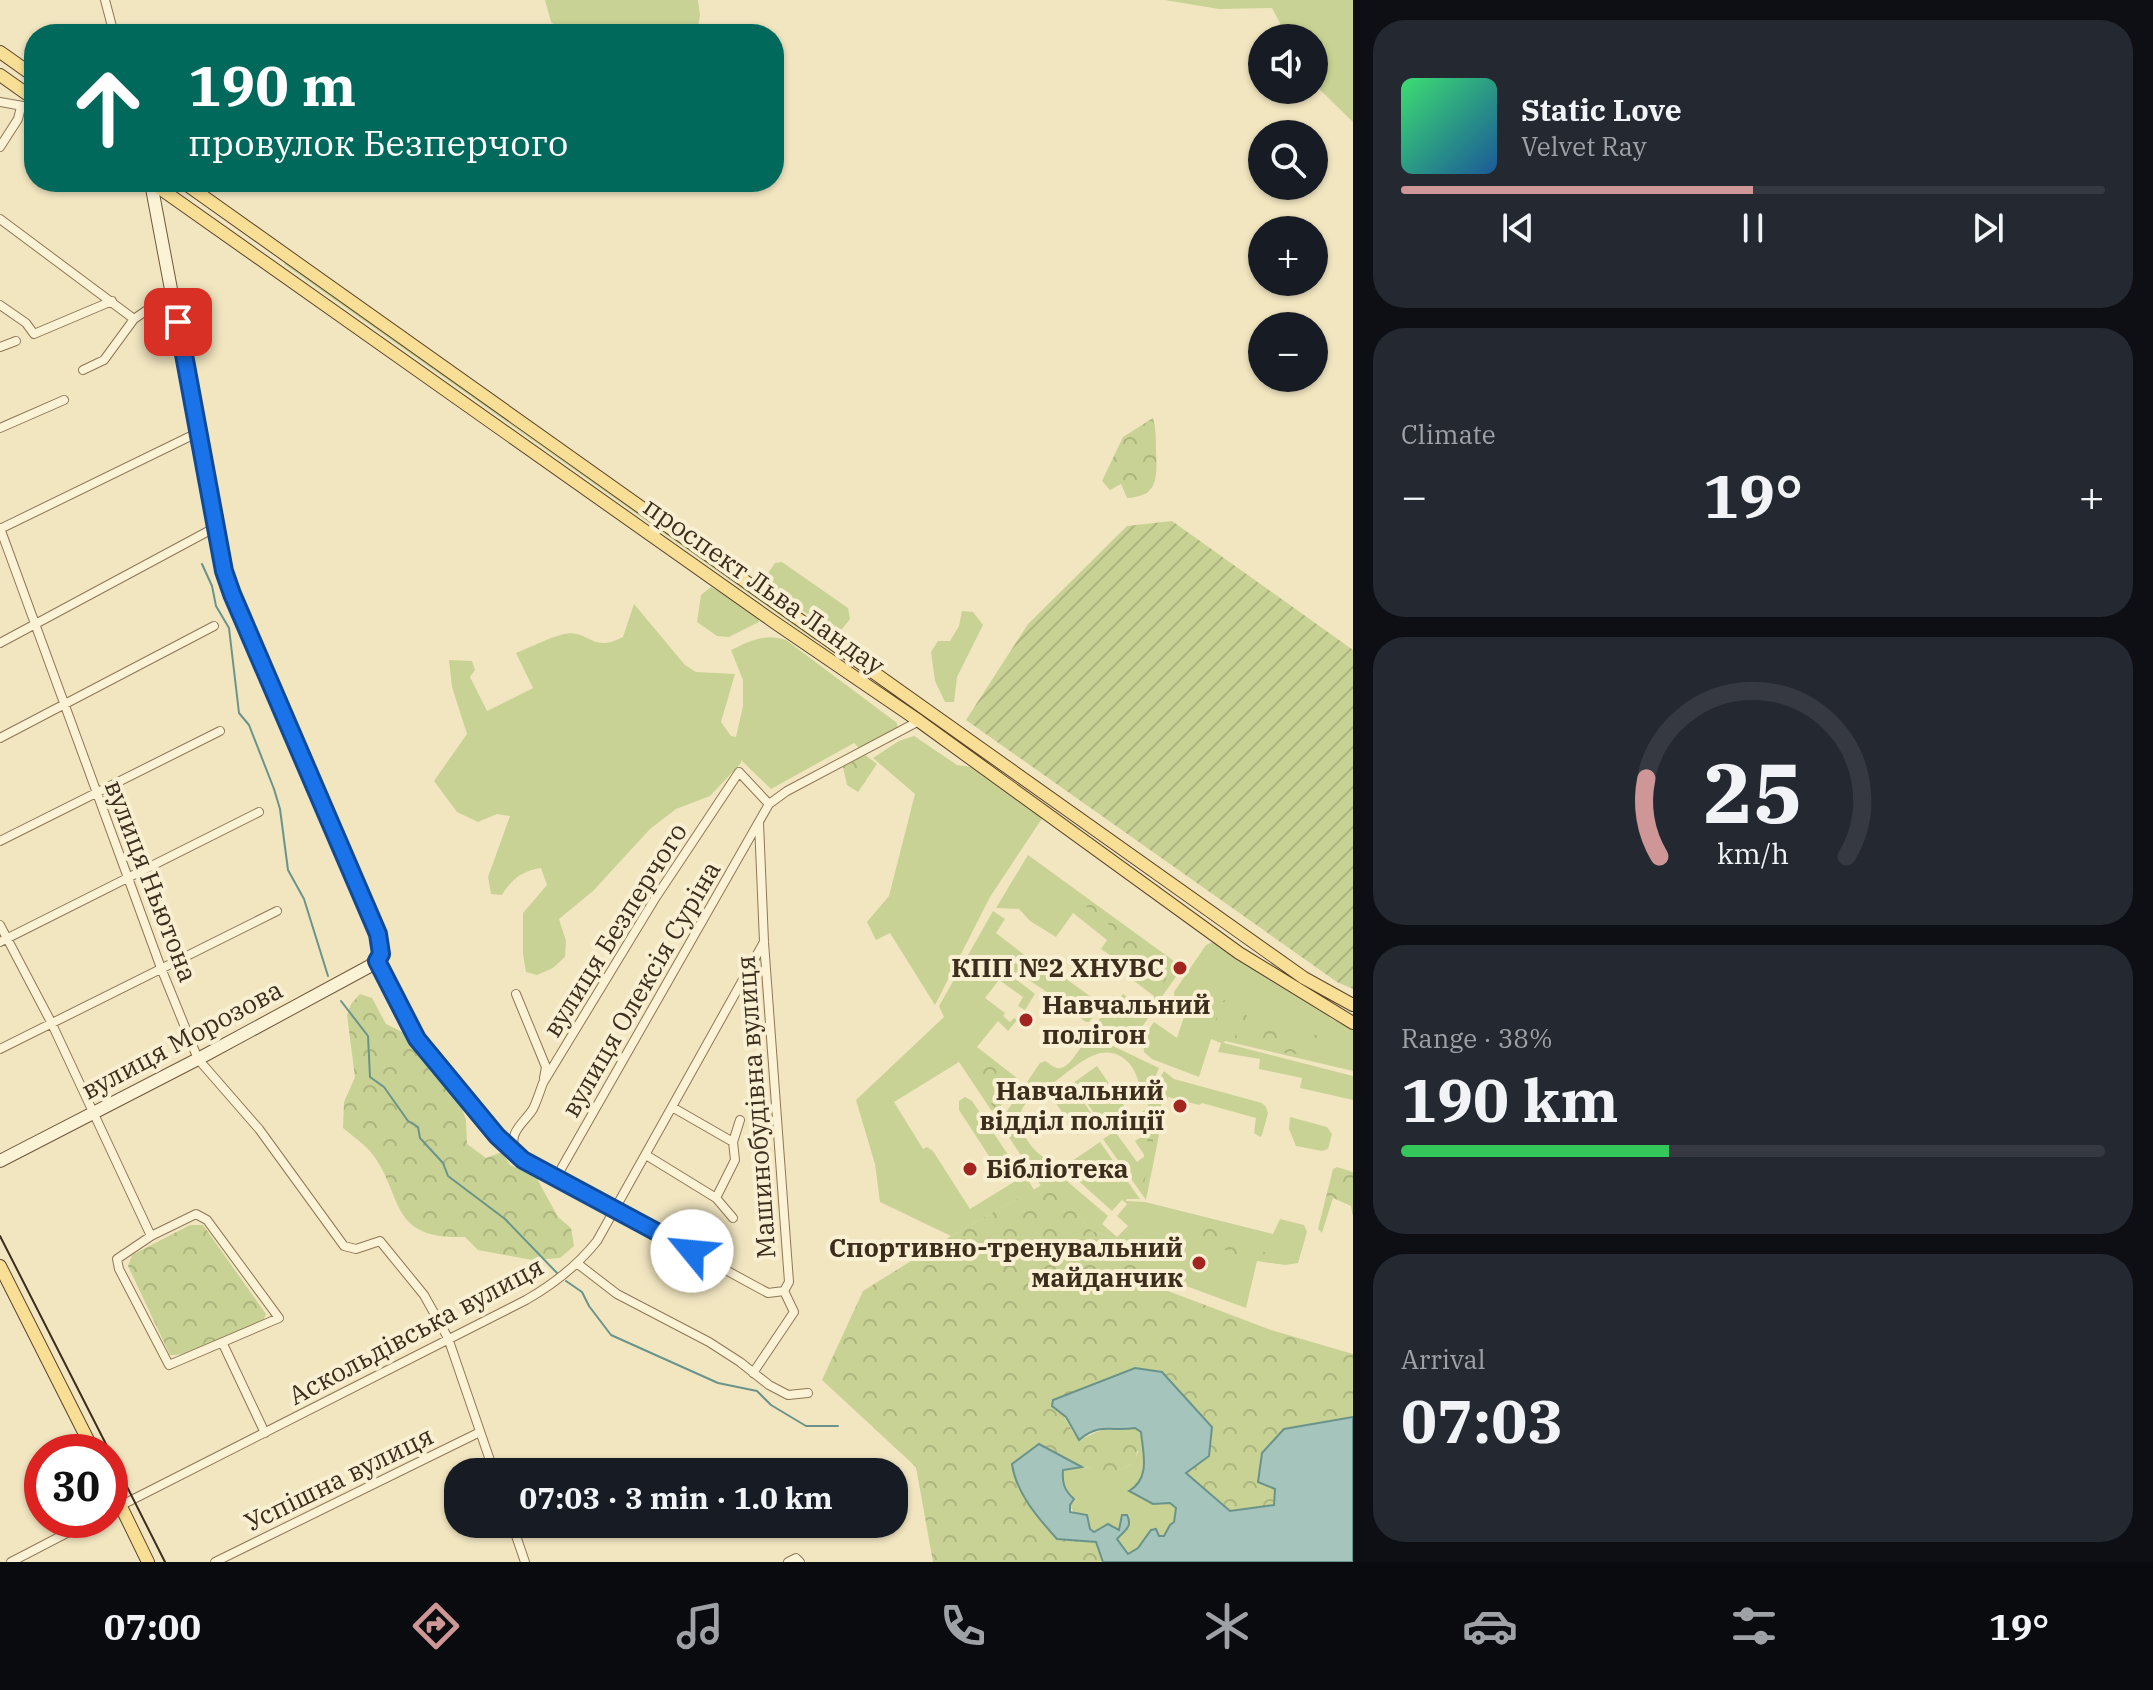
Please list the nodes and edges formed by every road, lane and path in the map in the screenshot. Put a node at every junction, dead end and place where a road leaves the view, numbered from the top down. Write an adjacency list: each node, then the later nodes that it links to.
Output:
1 (105, 0): 2 (street)
2 (111, 24)
3 (0, 52): 4 (main road)
4 (24, 69)
5 (0, 75): 6 (main road)
6 (24, 92)
7 (0, 102): 8 (street)
8 (21, 107): 9 (street); 10 (street)
9 (24, 107)
10 (0, 147)
11 (153, 192): 17 (main road)
12 (165, 192): 16 (main road, проспект Льва Ландау)
13 (197, 192): 15 (main road, проспект Льва Ландау)
14 (0, 219): 18 (street)
15 (277, 248): 16 (main road); 31 (main road, проспект Льва Ландау)
16 (267, 263): 33 (main road, проспект Льва Ландау)
17 (172, 293): 20 (street); 26 (main road)
18 (112, 301): 19 (street); 20 (street)
19 (0, 305)
20 (134, 319): 23 (street)
21 (16, 341): 22 (street)
22 (0, 347)
23 (83, 370)
24 (64, 400): 25 (street)
25 (0, 428)
26 (199, 432): 27 (main road); 28 (street)
27 (216, 527): 29 (street); 48 (main road)
28 (0, 529): 29 (street, вулиця Ньютона)
29 (35, 625): 32 (street); 34 (street, вулиця Ньютона)
30 (214, 626): 34 (street)
31 (825, 635): 33 (main road); 51 (main road, проспект Льва Ландау)
32 (0, 643)
33 (815, 650): 35 (main road, проспект Льва Ландау)
34 (66, 704): 37 (street); 38 (street, вулиця Ньютона)
35 (919, 721): 39 (street); 53 (main road, проспект Льва Ландау)
36 (220, 731): 38 (street)
37 (0, 738)
38 (95, 792): 42 (street); 43 (street, вулиця Ньютона)
39 (769, 804): 41 (street, вулиця Олексія Суріна); 56 (street, вулиця Безперчого)
40 (259, 812): 43 (street)
41 (759, 820): 47 (street, Машинобудівна вулиця); 64 (street, вулиця Олексія Суріна)
42 (0, 841)
43 (129, 879): 46 (street); 49 (street, вулиця Ньютона)
44 (277, 911): 49 (street)
45 (0, 925): 46 (street)
46 (4, 940): 52 (street)
47 (764, 942): 57 (street, Аскольдівська вулиця); 71 (street, Машинобудівна вулиця)
48 (379, 958): 55 (main road, вулиця Морозова); 61 (street)
49 (161, 968): 52 (street); 55 (street, вулиця Ньютона)
50 (516, 994): 56 (street)
51 (1353, 1005)
52 (51, 1022): 54 (street); 58 (street)
53 (1353, 1023)
54 (0, 1049)
55 (198, 1059): 58 (main road, вулиця Морозова); 72 (street, вулиця Ньютона)
56 (543, 1083): 61 (street, вулиця Безперчого)
57 (672, 1107): 60 (street); 62 (street, Аскольдівська вулиця)
58 (92, 1112): 63 (main road, вулиця Морозова); 68 (street)
59 (740, 1120): 60 (street)
60 (733, 1142): 65 (street)
61 (515, 1151): 64 (street)
62 (646, 1155): 65 (street); 66 (street, Аскольдівська вулиця)
63 (0, 1161)
64 (557, 1176): 66 (street)
65 (716, 1198): 67 (street)
66 (615, 1210): 69 (street, Аскольдівська вулиця); 71 (street)
67 (733, 1218)
68 (151, 1236): 73 (street); 73 (street)
69 (578, 1264): 72 (street, Аскольдівська вулиця); 74 (street)
70 (0, 1266): 78 (main road)
71 (784, 1291): 74 (street, Машинобудівна вулиця)
72 (448, 1338): 76 (street, вулиця Ньютона); 77 (street, Аскольдівська вулиця)
73 (223, 1344): 77 (street)
74 (753, 1373): 75 (street)
75 (808, 1393)
76 (480, 1432): 79 (street, вулиця Ньютона); 86 (street, Успішна вулиця)
77 (265, 1433): 80 (street, Аскольдівська вулиця)
78 (85, 1434)
79 (489, 1458)
80 (128, 1502)
81 (128, 1529): 85 (main road)
82 (57, 1538): 84 (street)
83 (517, 1538): 87 (street)
84 (11, 1562)
85 (148, 1562)
86 (215, 1562)
87 (525, 1562)
88 (788, 1562): 89 (street)
89 (800, 1562)

